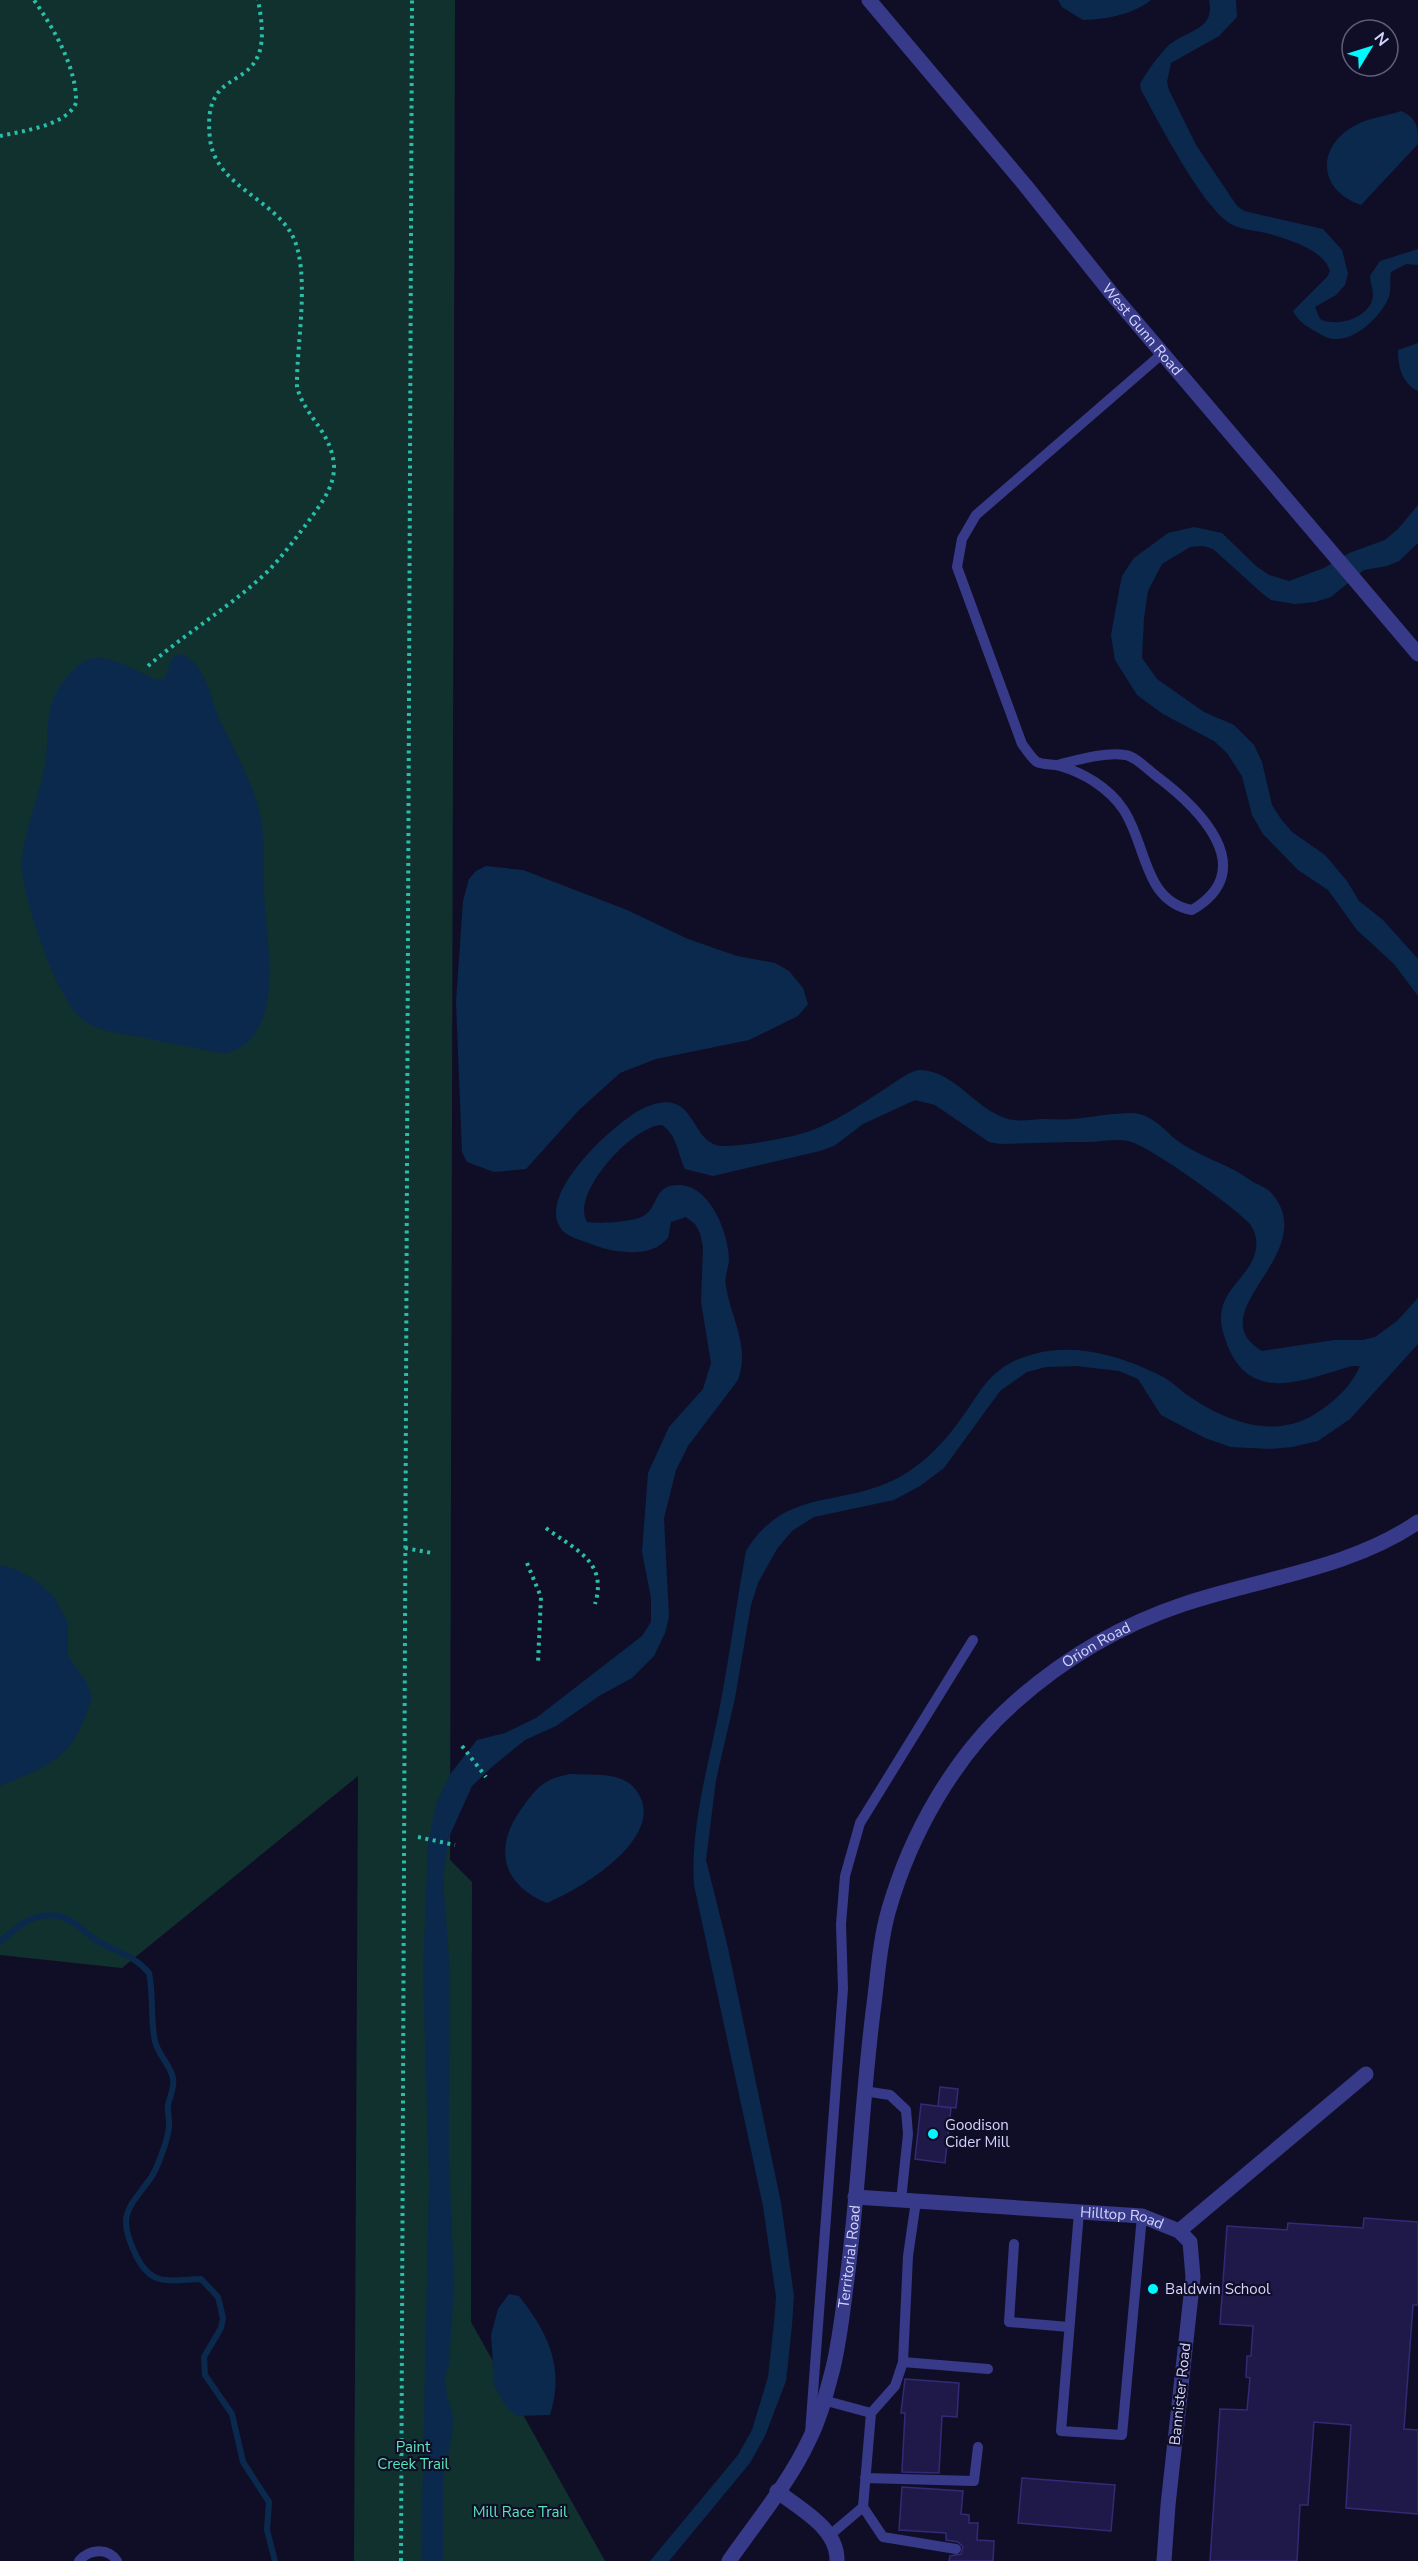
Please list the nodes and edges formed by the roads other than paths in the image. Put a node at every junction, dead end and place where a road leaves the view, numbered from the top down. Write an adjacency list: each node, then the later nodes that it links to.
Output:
1 (869, 0): 2 (street, West Gunn Road)
2 (1163, 353): 3 (street, West Gunn Road); 4 (lane)
3 (1418, 654)
4 (1057, 765): 4 (lane)
5 (1418, 1522): 7 (street, Orion Road)
6 (973, 1640): 21 (lane)
7 (888, 1911): 9 (street, Territorial Road)
8 (1366, 2074): 14 (street, Hilltop Road)
9 (864, 2091): 10 (street, Territorial Road); 11 (lane)
10 (855, 2197): 11 (street, Hilltop Road); 19 (street, Territorial Road)
11 (908, 2200): 12 (street, Hilltop Road); 17 (lane)
12 (1079, 2212): 13 (street, Hilltop Road); 16 (lane)
13 (1142, 2216): 14 (street, Hilltop Road); 16 (lane)
14 (1179, 2231): 32 (street, Bannister Road)
15 (1014, 2244): 16 (lane)
16 (1070, 2327)
17 (903, 2362): 18 (lane); 20 (lane)
18 (988, 2369)
19 (823, 2400): 20 (lane); 21 (street, Territorial Road)
20 (871, 2413): 23 (lane)
21 (810, 2439): 24 (street, Territorial Road)
22 (978, 2447): 23 (lane)
23 (866, 2478): 25 (lane)
24 (777, 2491): 26 (street); 30 (street)
25 (863, 2507): 26 (lane); 27 (lane)
26 (830, 2535): 31 (street)
27 (956, 2549)
28 (79, 2561): 29 (lane)
29 (117, 2561)
30 (729, 2561)
31 (837, 2561)
32 (1164, 2561)

